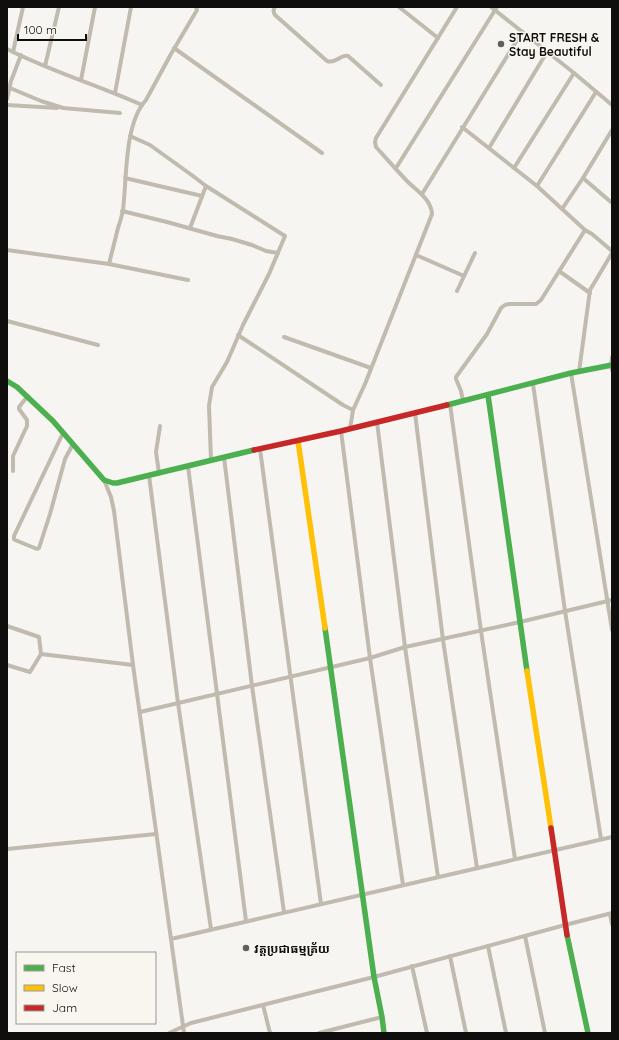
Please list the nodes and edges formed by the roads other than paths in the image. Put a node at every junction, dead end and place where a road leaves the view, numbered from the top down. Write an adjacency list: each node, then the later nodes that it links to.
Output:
1 (23, 7): 15 (street)
2 (59, 7): 18 (street)
3 (95, 7): 20 (street)
4 (131, 7): 24 (street)
5 (196, 7): 13 (street)
6 (275, 7): 21 (street)
7 (399, 7): 12 (street)
8 (457, 7): 12 (street)
9 (491, 7): 10 (street)
10 (496, 9): 11 (street); 36 (street)
11 (522, 32): 16 (street); 31 (street)
12 (438, 38): 36 (street)
13 (174, 48): 27 (street); 35 (street)
14 (7, 49): 15 (street)
15 (14, 52): 17 (street)
16 (547, 52): 19 (street); 34 (street)
17 (21, 55): 18 (street); 22 (street)
18 (45, 66): 20 (street)
19 (574, 72): 23 (street); 37 (street)
20 (81, 80): 24 (street)
21 (381, 85)
22 (8, 87): 25 (street); 29 (street)
23 (596, 92): 28 (street); 41 (street)
24 (116, 93): 27 (street)
25 (7, 99)
26 (7, 105): 29 (street)
27 (142, 105): 33 (street)
28 (612, 105)
29 (63, 108): 30 (street)
30 (120, 113)
31 (462, 127): 34 (street); 42 (street)
32 (612, 130): 39 (street)
33 (130, 136): 38 (street); 40 (street)
34 (489, 148): 37 (street)
35 (322, 153)
36 (396, 168): 42 (street)
37 (514, 168): 41 (street)
38 (125, 178): 43 (street); 46 (street)
39 (583, 178): 44 (street); 45 (street)
40 (206, 186): 43 (street); 51 (street)
41 (538, 186): 45 (street)
42 (422, 194): 53 (street)
43 (202, 196): 47 (street)
44 (612, 203)
45 (562, 209): 48 (street)
46 (122, 211): 47 (street); 54 (street)
47 (190, 228): 51 (street)
48 (585, 230): 50 (street); 55 (street)
49 (7, 250): 54 (street)
50 (612, 252): 59 (street)
51 (278, 253): 61 (street)
52 (474, 253): 56 (street)
53 (416, 254): 56 (street); 66 (street)
54 (109, 264): 57 (street)
55 (559, 271): 59 (street); 73 (street)
56 (464, 276): 58 (street)
57 (188, 280)
58 (457, 291)
59 (590, 293): 67 (street)
60 (7, 322): 63 (street)
61 (238, 335): 75 (street); 86 (street)
62 (284, 337): 66 (street)
63 (98, 345)
64 (612, 357): 65 (street)
65 (612, 366): 67 (street)
66 (371, 368): 75 (street)
67 (580, 372): 68 (street)
68 (572, 373): 70 (street); 92 (street)
69 (7, 381): 72 (street)
70 (533, 384): 71 (street); 93 (street)
71 (488, 395): 73 (street); 94 (street)
72 (27, 396): 81 (street); 88 (street)
73 (463, 401): 74 (street)
74 (450, 404): 76 (street); 97 (street)
75 (353, 410): 79 (street)
76 (415, 413): 77 (street); 98 (street)
77 (377, 422): 79 (street); 99 (street)
78 (160, 426): 89 (street)
79 (350, 429): 80 (street)
80 (341, 431): 82 (street); 101 (street)
81 (63, 432): 83 (street); 83 (street)
82 (298, 441): 84 (street); 104 (street)
83 (73, 444): 91 (street)
84 (260, 448): 85 (street); 105 (street)
85 (224, 457): 86 (street); 106 (street)
86 (211, 460): 87 (street)
87 (188, 466): 89 (street); 107 (street)
88 (13, 470)
89 (158, 473): 90 (street)
90 (149, 475): 91 (street); 108 (street)
91 (104, 480): 103 (street)
92 (610, 600): 93 (street); 96 (street)
93 (565, 612): 94 (street); 112 (street)
94 (520, 622): 97 (street); 114 (street)
95 (7, 626): 100 (street)
96 (612, 630)
97 (481, 631): 98 (street); 115 (street)
98 (443, 640): 99 (street); 116 (street)
99 (405, 647): 101 (street); 117 (street)
100 (40, 654): 102 (street); 103 (street)
101 (370, 658): 104 (street); 118 (street)
102 (7, 665)
103 (133, 665): 109 (street)
104 (331, 667): 105 (street); 119 (street)
105 (290, 676): 106 (street); 120 (street)
106 (252, 686): 107 (street); 121 (street)
107 (217, 694): 108 (street); 123 (street)
108 (178, 703): 109 (street); 126 (street)
109 (140, 712): 110 (street)
110 (156, 834): 113 (street); 128 (street)
111 (612, 837): 112 (street)
112 (601, 839): 114 (street)
113 (7, 849)
114 (554, 850): 115 (street); 125 (street)
115 (515, 859): 116 (street)
116 (477, 868): 117 (street)
117 (438, 877): 118 (street)
118 (403, 885): 119 (street)
119 (362, 894): 120 (street); 132 (street)
120 (321, 904): 121 (street)
121 (284, 912): 123 (street)
122 (611, 913): 124 (street); 125 (street)
123 (246, 921): 126 (street)
124 (612, 924)
125 (565, 925): 127 (street); 145 (street)
126 (211, 929): 128 (street)
127 (525, 936): 129 (street); 144 (street)
128 (171, 939): 135 (street)
129 (488, 946): 130 (street); 143 (street)
130 (450, 956): 131 (street); 142 (street)
131 (412, 966): 132 (street); 141 (street)
132 (374, 977): 133 (street); 134 (street)
133 (263, 1005): 135 (street); 138 (street)
134 (382, 1017): 139 (street); 140 (street)
135 (182, 1026): 136 (street); 137 (street)
136 (169, 1033)
137 (184, 1033)
138 (270, 1033)
139 (319, 1033)
140 (384, 1033)
141 (426, 1033)
142 (466, 1033)
143 (506, 1033)
144 (545, 1033)
145 (588, 1033)

